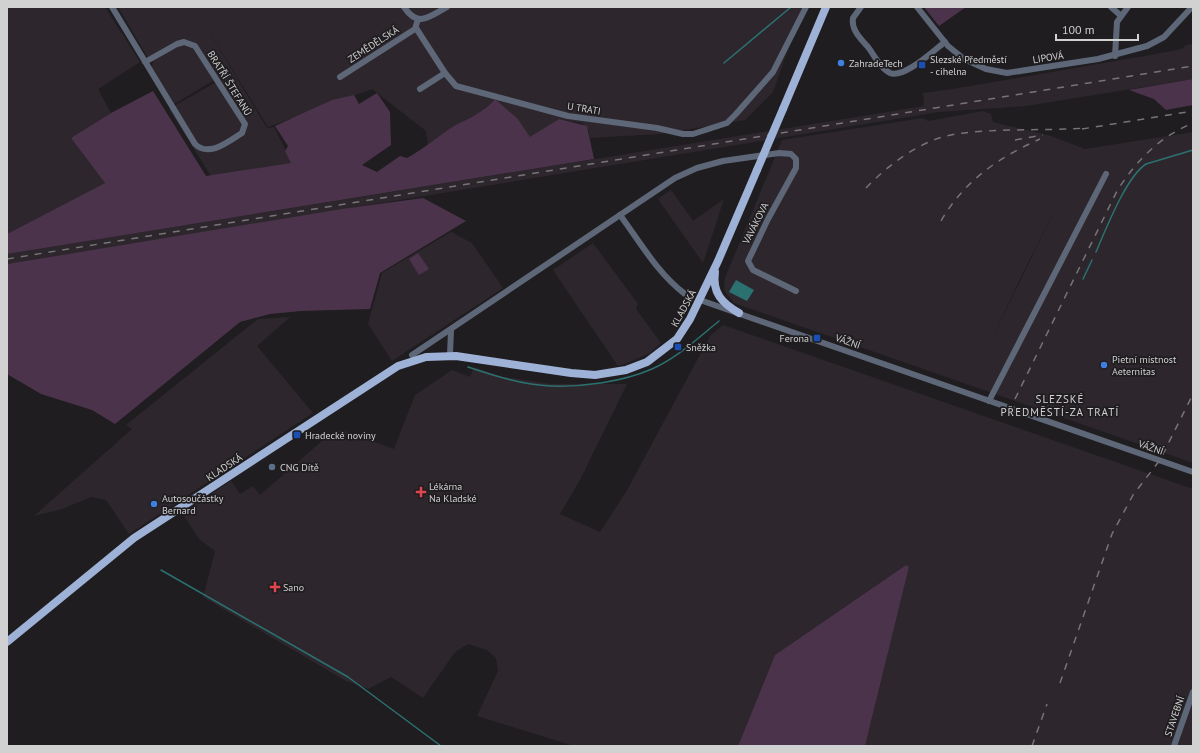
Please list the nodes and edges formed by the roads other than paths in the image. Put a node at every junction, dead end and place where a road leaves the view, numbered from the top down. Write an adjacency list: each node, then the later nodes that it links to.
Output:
1 (112, 7): 16 (street, BRATŘÍ ŠTEFANŮ)
2 (404, 7): 12 (street)
3 (447, 7): 12 (street)
4 (806, 7): 17 (street, U TRATI)
5 (826, 7): 22 (main road, KLADSKÁ, bridge)
6 (861, 7): 14 (street)
7 (917, 7): 14 (street, LIPOVÁ)
8 (1111, 7): 11 (street)
9 (1128, 7): 11 (street)
10 (1192, 7): 15 (street, LIPOVÁ)
11 (1120, 15): 15 (street)
12 (418, 19): 13 (street)
13 (416, 28): 17 (street); 18 (street, ZEMĚDĚLSKÁ)
14 (945, 42): 15 (street, LIPOVÁ)
15 (1115, 56)
16 (145, 62): 16 (street, BRATŘÍ ŠTEFANŮ)
17 (445, 73): 19 (street)
18 (340, 77)
19 (420, 89)
20 (1106, 174): 30 (street)
21 (620, 216): 23 (street, VAVÁKOVA); 24 (street, KLADSKÁ); 27 (street)
22 (718, 261): 25 (main road, KLADSKÁ); 26 (main road)
23 (796, 291)
24 (685, 294)
25 (700, 300): 26 (street, VÁŽNÍ); 29 (main road, KLADSKÁ)
26 (739, 313): 30 (street, VÁŽNÍ)
27 (451, 330): 28 (street); 29 (street)
28 (412, 355)
29 (450, 355): 32 (main road, KLADSKÁ)
30 (989, 401): 31 (street, VÁŽNÍ)
31 (1193, 472)
32 (7, 642)
33 (1193, 692): 34 (street, STAVEBNÍ)
34 (1174, 746)

